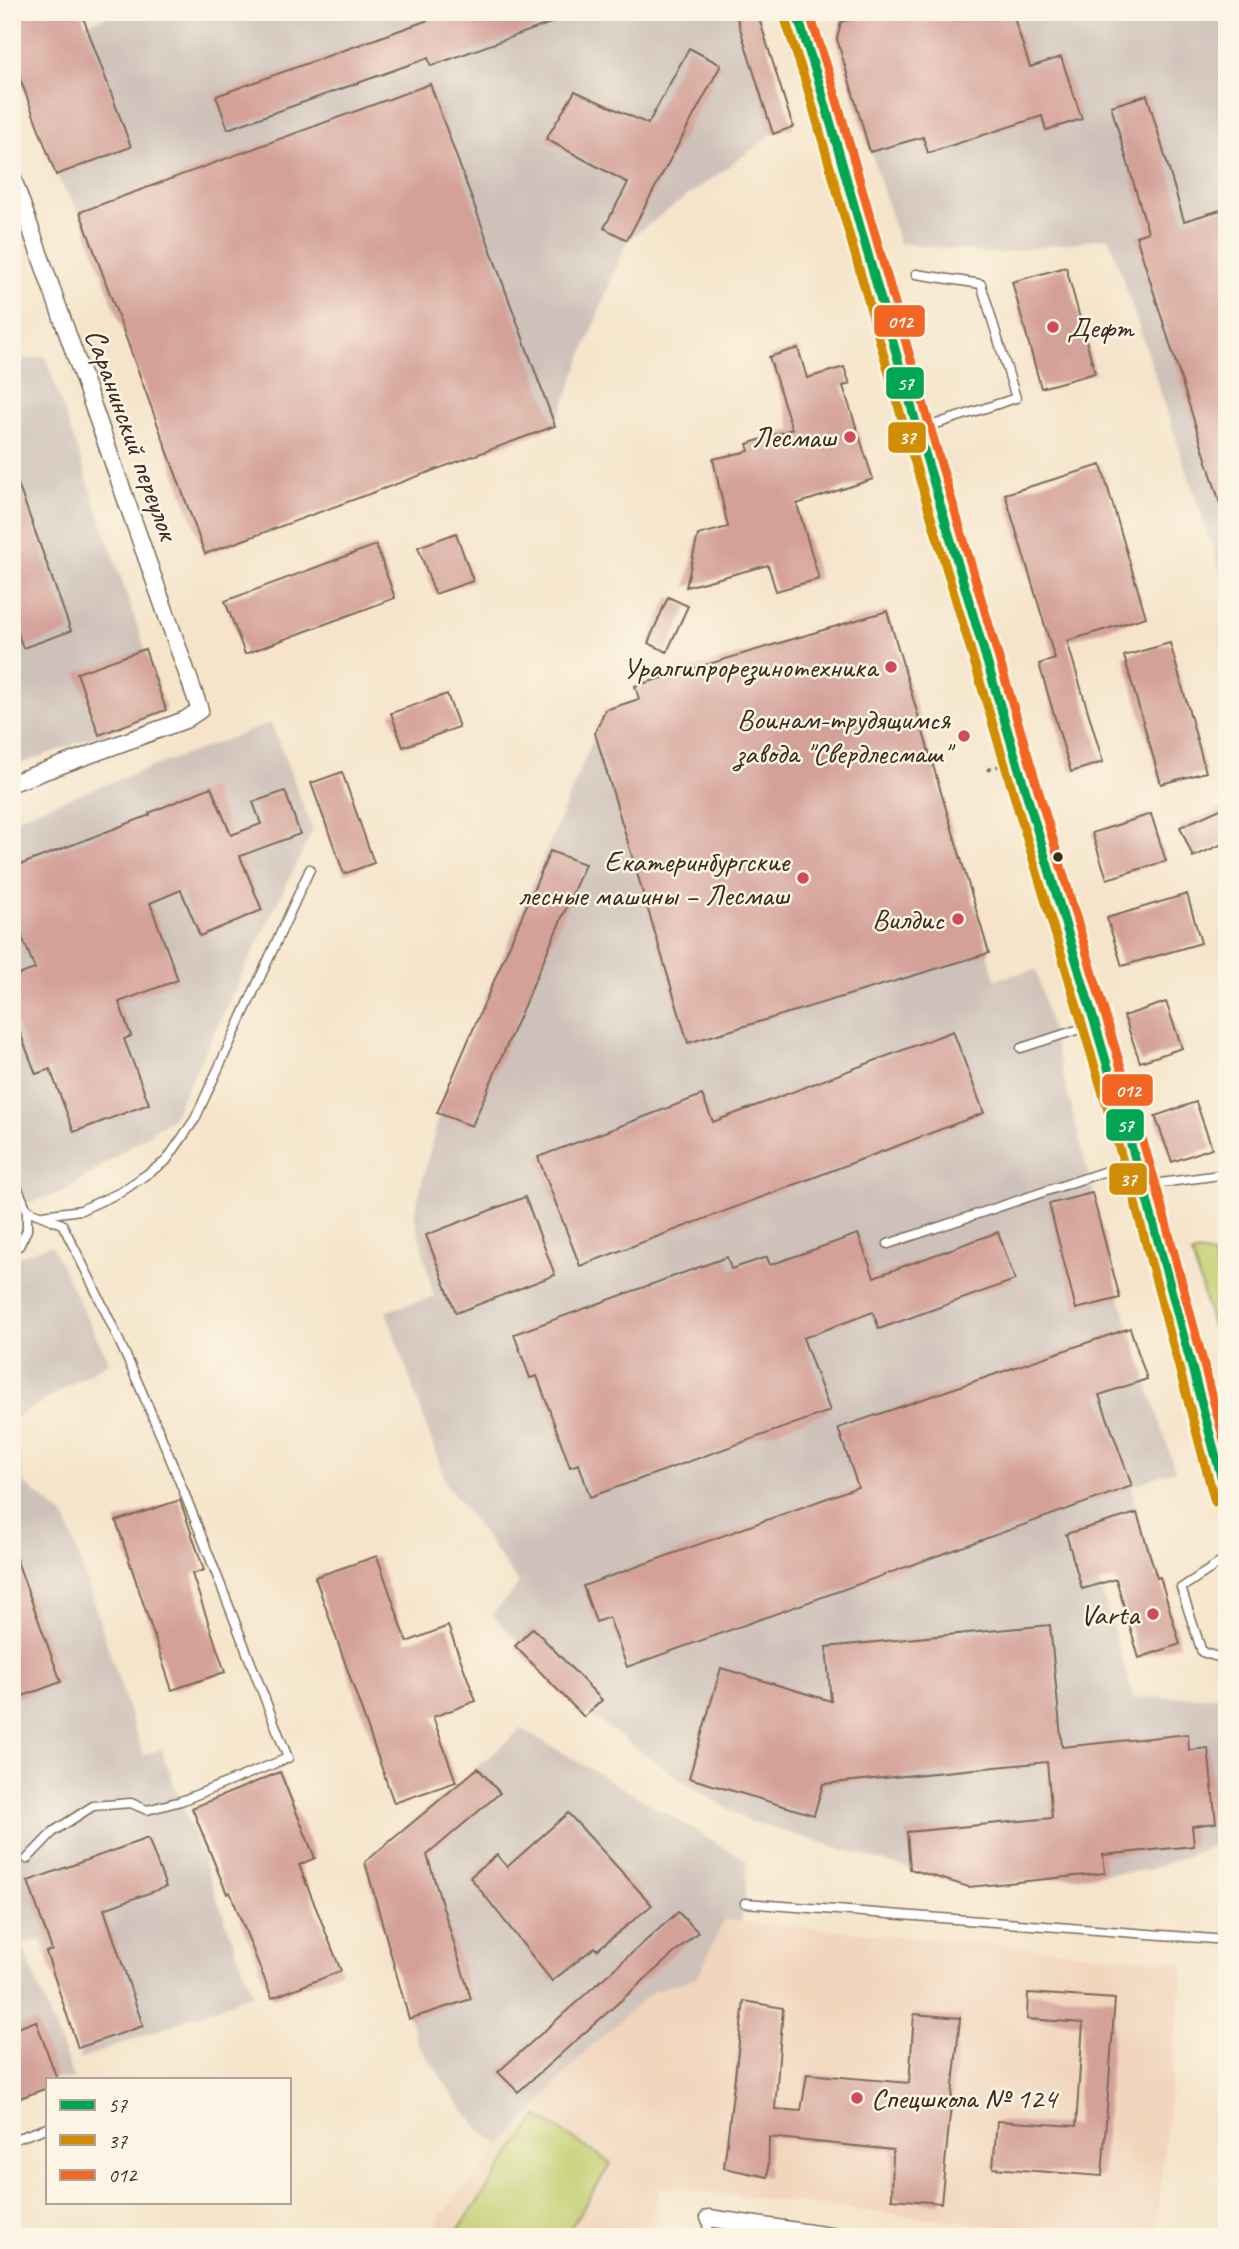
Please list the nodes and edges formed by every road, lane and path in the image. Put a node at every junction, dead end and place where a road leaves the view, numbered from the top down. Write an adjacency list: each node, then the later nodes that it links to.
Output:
1 (796, 12): 4 (main road)
2 (12, 176): 5 (street, Саранинский переулок)
3 (916, 274): 4 (lane)
4 (918, 430): 7 (main road)
5 (12, 783)
6 (310, 869): 14 (lane)
7 (1094, 1024): 8 (lane); 9 (main road)
8 (1021, 1048)
9 (1135, 1161): 12 (main road); 15 (lane)
10 (1227, 1174): 12 (lane)
11 (12, 1175): 13 (lane)
12 (1143, 1185): 17 (main road)
13 (27, 1210): 14 (lane); 16 (lane)
14 (40, 1216): 20 (lane)
15 (888, 1244)
16 (12, 1248)
17 (1227, 1499)
18 (1227, 1558): 19 (lane)
19 (1227, 1660)
20 (27, 1858)
21 (745, 1903): 22 (lane)
22 (1227, 1940)
23 (46, 2127): 24 (lane)
24 (12, 2140)
25 (709, 2218): 26 (lane); 27 (street)
26 (707, 2237)
27 (837, 2237)

